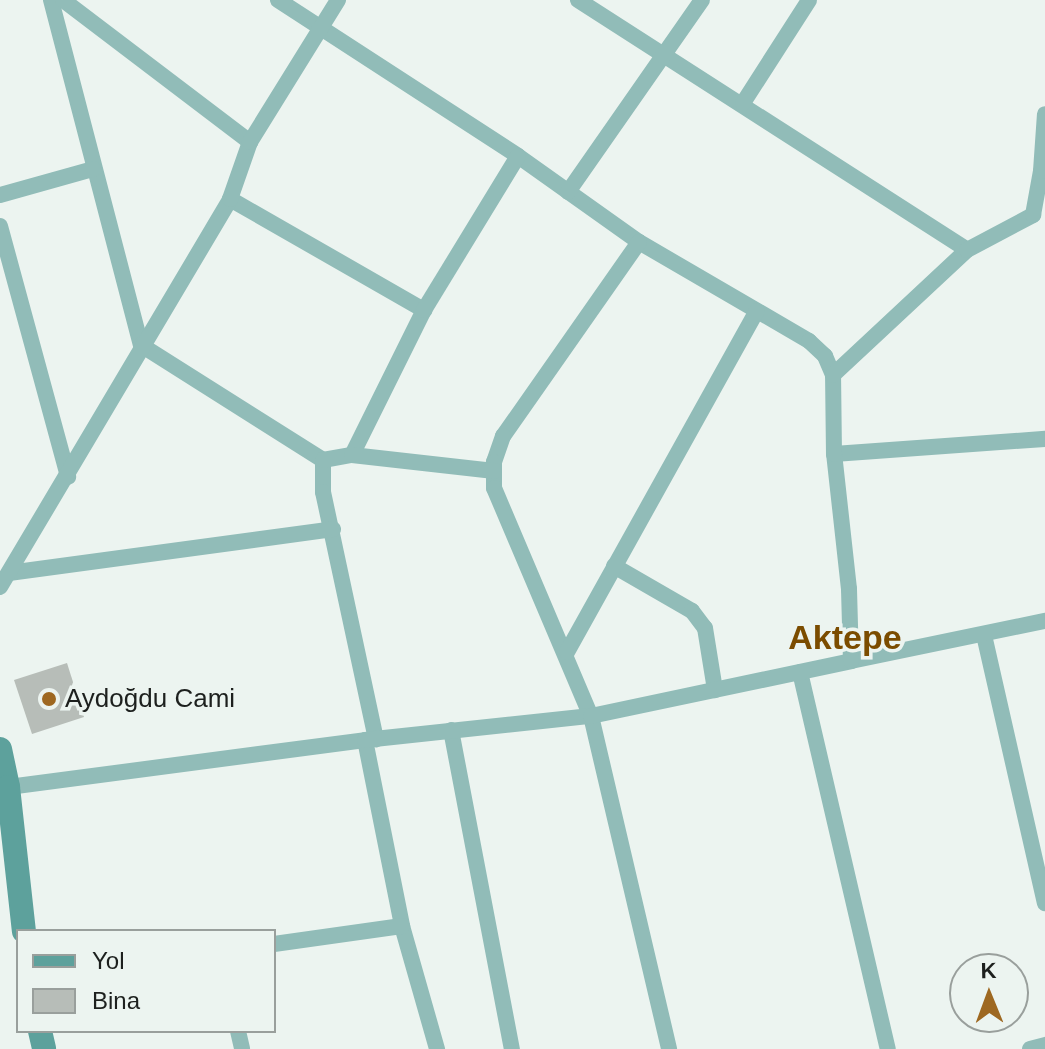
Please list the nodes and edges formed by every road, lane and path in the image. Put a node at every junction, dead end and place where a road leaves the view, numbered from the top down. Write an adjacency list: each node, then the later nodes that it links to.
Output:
1 (51, 0): 14 (street)
2 (63, 0): 12 (street)
3 (278, 0): 8 (street)
4 (338, 0): 8 (street)
5 (578, 0): 9 (street)
6 (702, 0): 9 (street)
7 (809, 0): 10 (street)
8 (319, 27): 12 (street); 13 (street)
9 (664, 53): 10 (street); 15 (street)
10 (743, 103): 21 (street)
11 (1045, 114): 18 (street)
12 (250, 142): 17 (street)
13 (518, 156): 15 (street); 22 (street)
14 (93, 169): 16 (street); 24 (street)
15 (568, 192): 20 (street)
16 (0, 195)
17 (230, 199): 22 (street); 24 (street)
18 (1039, 217): 21 (street)
19 (0, 226): 31 (street)
20 (639, 242): 23 (street); 30 (street)
21 (967, 250): 25 (street)
22 (424, 310): 28 (street)
23 (757, 311): 25 (street); 33 (street)
24 (141, 345): 29 (street); 31 (street)
25 (833, 375): 27 (street)
26 (1045, 439): 27 (street)
27 (834, 454): 38 (street)
28 (352, 455): 29 (street); 30 (street)
29 (323, 460): 32 (street)
30 (494, 471): 37 (street)
31 (68, 477): 34 (street)
32 (333, 529): 34 (street); 43 (street)
33 (614, 566): 37 (street); 40 (street)
34 (5, 580)
35 (1045, 621): 36 (street)
36 (984, 635): 38 (street); 46 (street)
37 (567, 652): 41 (street)
38 (851, 661): 39 (street)
39 (800, 672): 40 (street); 54 (street)
40 (715, 690): 41 (street)
41 (591, 716): 42 (street); 53 (street)
42 (451, 730): 43 (street); 52 (street)
43 (371, 739): 45 (street); 47 (street)
44 (0, 749): 45 (main road)
45 (4, 788): 48 (main road)
46 (1045, 903)
47 (402, 926): 49 (street); 51 (street)
48 (24, 929)
49 (276, 944)
50 (1045, 1045): 55 (street)
51 (437, 1049)
52 (512, 1049)
53 (669, 1049)
54 (888, 1049)
55 (1030, 1049)

